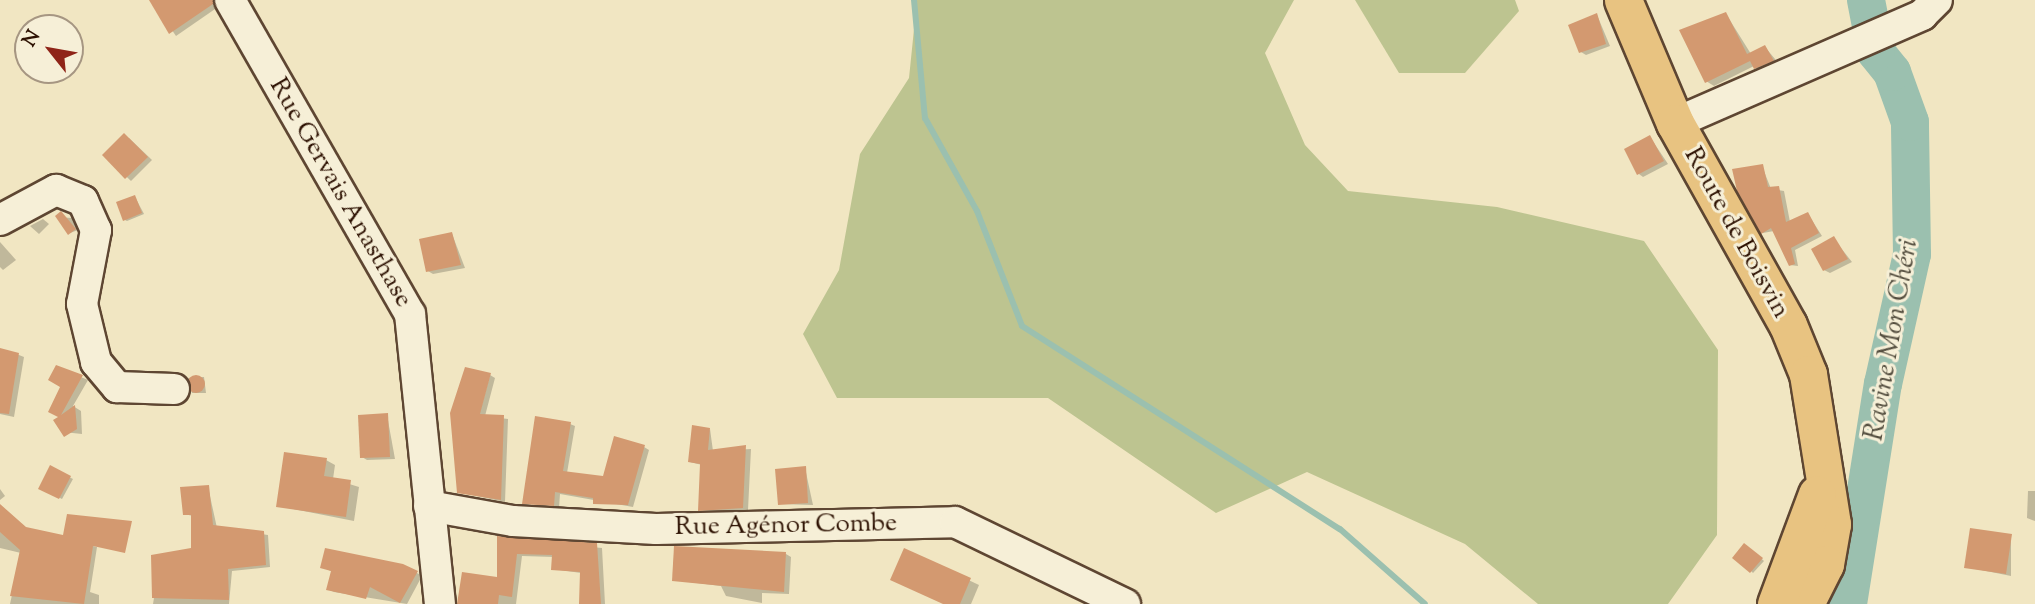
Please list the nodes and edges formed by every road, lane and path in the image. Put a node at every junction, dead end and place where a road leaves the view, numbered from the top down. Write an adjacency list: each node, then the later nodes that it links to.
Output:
1 (230, 0): 8 (street, Rue Gervais Anasthase)
2 (1623, 0): 4 (main road, Route de Boisvin)
3 (1937, 0): 4 (street)
4 (1675, 123): 7 (main road, Route de Boisvin)
5 (0, 220): 6 (street)
6 (174, 389)
7 (1824, 473): 11 (main road, Route de Boisvin); 12 (main road, Route de Boisvin)
8 (429, 506): 9 (street, Rue Gervais Anasthase); 10 (street, Rue Agénor Combe)
9 (440, 604)
10 (1125, 604)
11 (1776, 604)
12 (1805, 604)

